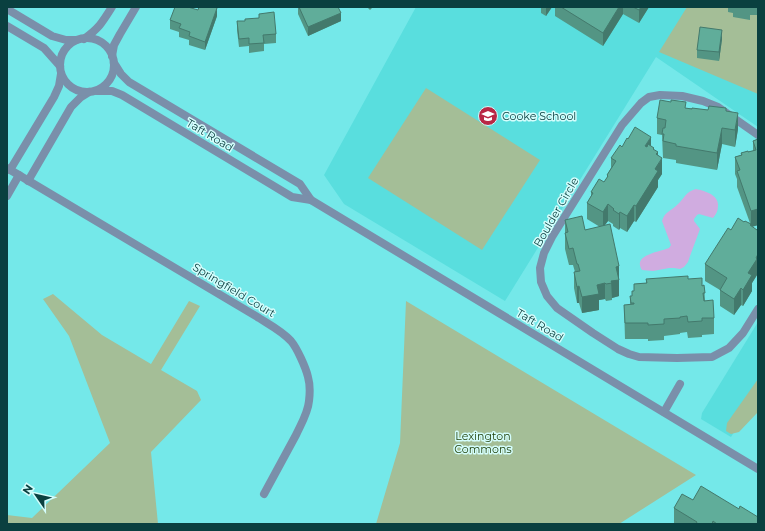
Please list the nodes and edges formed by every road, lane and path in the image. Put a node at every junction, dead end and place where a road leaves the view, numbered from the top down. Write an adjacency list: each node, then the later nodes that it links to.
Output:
1 (112, 7): 5 (street)
2 (136, 7): 6 (street)
3 (7, 9): 5 (street)
4 (7, 26): 7 (street)
5 (80, 40): 6 (street); 7 (street)
6 (113, 60): 8 (street); 14 (street, Taft Road)
7 (61, 70): 8 (street); 10 (street)
8 (93, 92): 12 (street); 14 (street, Taft Road)
9 (758, 135): 15 (street, Boulder Circle)
10 (8, 169): 11 (street, Springfield Court)
11 (20, 175): 12 (street, Springfield Court); 13 (street)
12 (28, 181): 19 (street, Springfield Court)
13 (7, 196)
14 (311, 200): 17 (street, Taft Road)
15 (758, 309)
16 (680, 384): 17 (street)
17 (664, 412): 18 (street, Taft Road)
18 (758, 468)
19 (264, 494)

